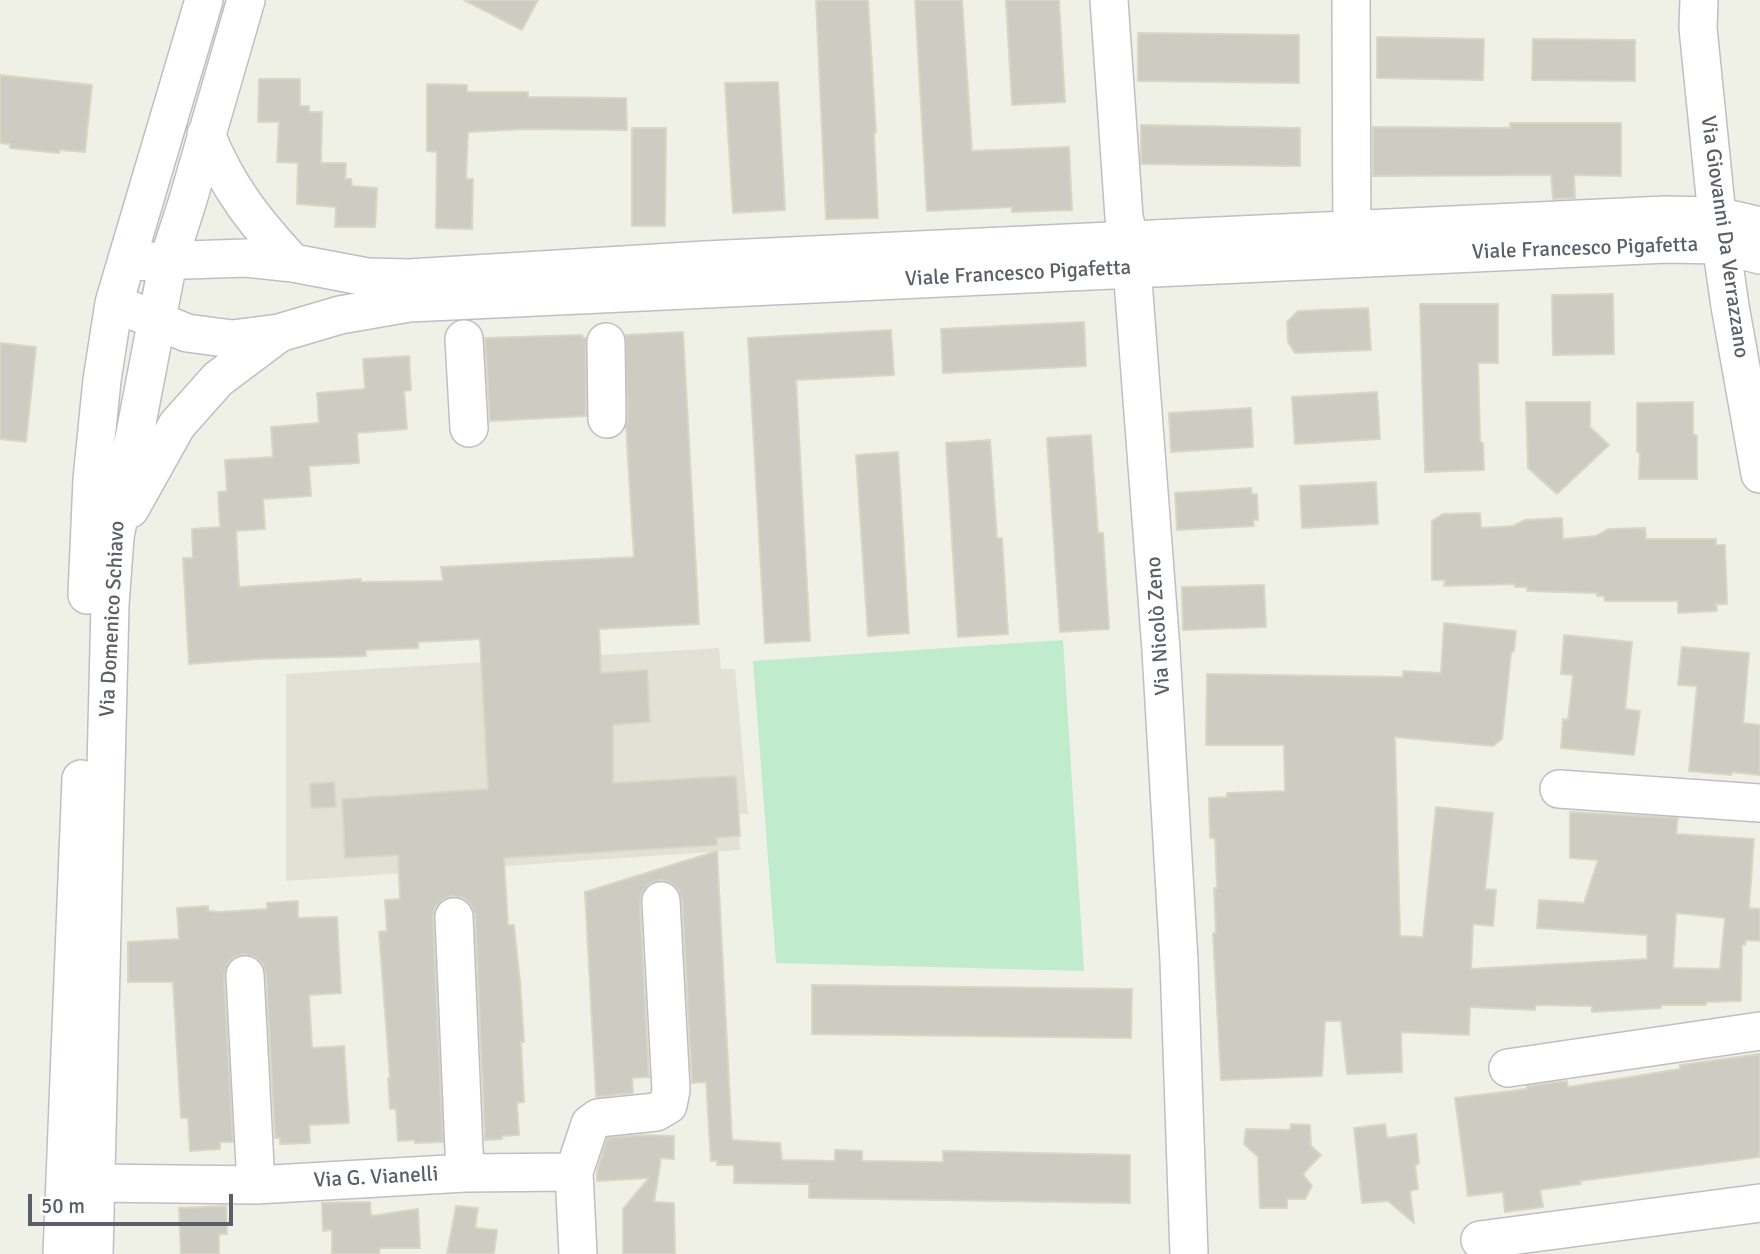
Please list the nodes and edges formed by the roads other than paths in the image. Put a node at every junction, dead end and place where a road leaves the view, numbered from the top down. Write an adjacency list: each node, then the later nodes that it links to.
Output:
1 (204, 0): 12 (street, Via Domenico Schiavo)
2 (246, 0): 6 (street, Via Domenico Schiavo)
3 (1109, 0): 10 (street, Via Nicolò Zeno)
4 (1351, 0): 9 (street)
5 (1699, 0): 8 (street, Via Giovanni Da Verrazzano)
6 (206, 134): 13 (street, Via Domenico Schiavo); 14 (street)
7 (1760, 226): 8 (street, Viale Francesco Pigafetta)
8 (1719, 231): 9 (street, Viale Francesco Pigafetta); 11 (street, Viale Francesco Pigafetta); 23 (street, Via Giovanni Da Verrazzano)
9 (1352, 244): 10 (street, Viale Francesco Pigafetta)
10 (1131, 255): 15 (street, Viale Francesco Pigafetta); 41 (street, Via Nicolò Zeno)
11 (1760, 255)
12 (126, 262): 13 (street, Viale Francesco Pigafetta); 16 (street, Via Domenico Schiavo)
13 (168, 262): 14 (street, Viale Francesco Pigafetta); 17 (street, Via Domenico Schiavo)
14 (293, 263): 15 (street, Viale Francesco Pigafetta)
15 (706, 274): 18 (street, Viale Francesco Pigafetta)
16 (114, 303): 17 (street, Viale Francesco Pigafetta); 38 (street, Via Domenico Schiavo)
17 (156, 319): 18 (street, Viale Francesco Pigafetta); 24 (street, Via Domenico Schiavo)
18 (279, 333): 24 (street, Viale Francesco Pigafetta)
19 (464, 340): 22 (street)
20 (606, 342): 21 (street)
21 (607, 419)
22 (470, 428)
23 (1760, 474)
24 (115, 537): 34 (street, Via Domenico Schiavo)
25 (1559, 789): 26 (street)
26 (1760, 803)
27 (660, 901): 32 (street)
28 (454, 917): 33 (street)
29 (245, 975): 35 (street)
30 (1760, 1031): 31 (street)
31 (1508, 1068)
32 (574, 1172): 33 (street, Via G. Vianelli); 40 (street)
33 (465, 1173): 35 (street, Via G. Vianelli)
34 (96, 1183): 35 (street, Via G. Vianelli); 39 (street, Via Domenico Schiavo)
35 (256, 1185)
36 (1760, 1203): 37 (street)
37 (1480, 1240)
38 (62, 1254)
39 (94, 1254)
40 (578, 1254)
41 (1189, 1254)

